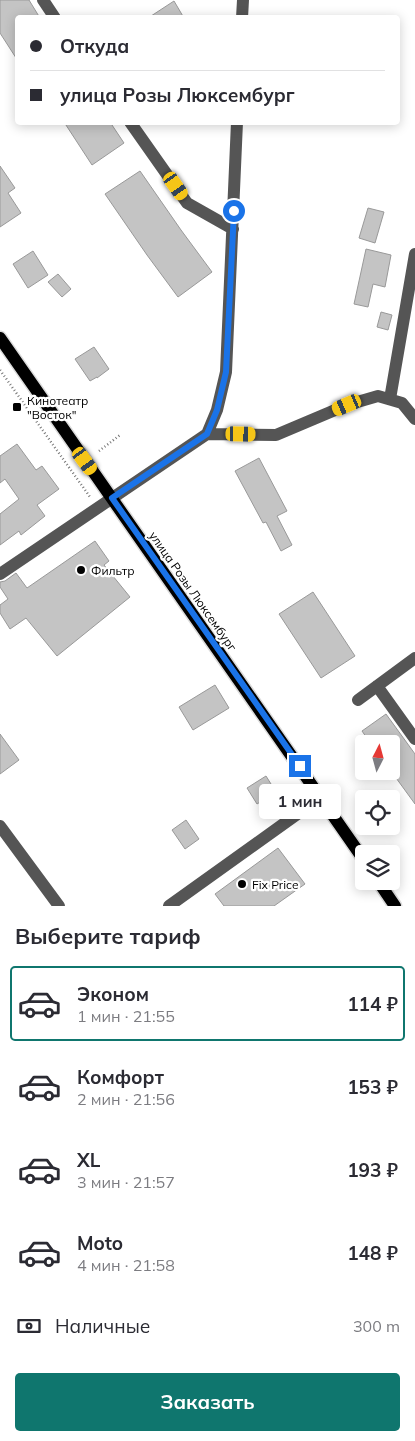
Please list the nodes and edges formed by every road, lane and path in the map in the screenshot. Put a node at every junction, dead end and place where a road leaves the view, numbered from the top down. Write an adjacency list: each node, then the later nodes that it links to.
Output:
1 (43, 0): 3 (street)
2 (243, 0): 4 (street)
3 (53, 15)
4 (242, 15)
5 (132, 125): 7 (street)
6 (237, 125): 7 (street)
7 (233, 229): 13 (street)
8 (415, 254): 11 (street)
9 (0, 338): 16 (main road, улица Розы Люксембург)
10 (0, 370): 17 (path)
11 (390, 399): 12 (street); 13 (street)
12 (415, 419)
13 (207, 434): 16 (street)
14 (120, 435): 15 (path)
15 (99, 451)
16 (112, 498): 17 (street); 23 (main road, улица Розы Люксембург)
17 (97, 508): 18 (street)
18 (0, 574)
19 (415, 658): 20 (street)
20 (377, 686): 21 (street); 22 (street)
21 (358, 700)
22 (415, 739)
23 (321, 797): 25 (main road, улица Розы Люксембург); 28 (street)
24 (0, 826): 27 (street)
25 (355, 847)
26 (384, 890): 29 (main road)
27 (59, 906)
28 (168, 906)
29 (395, 906)

